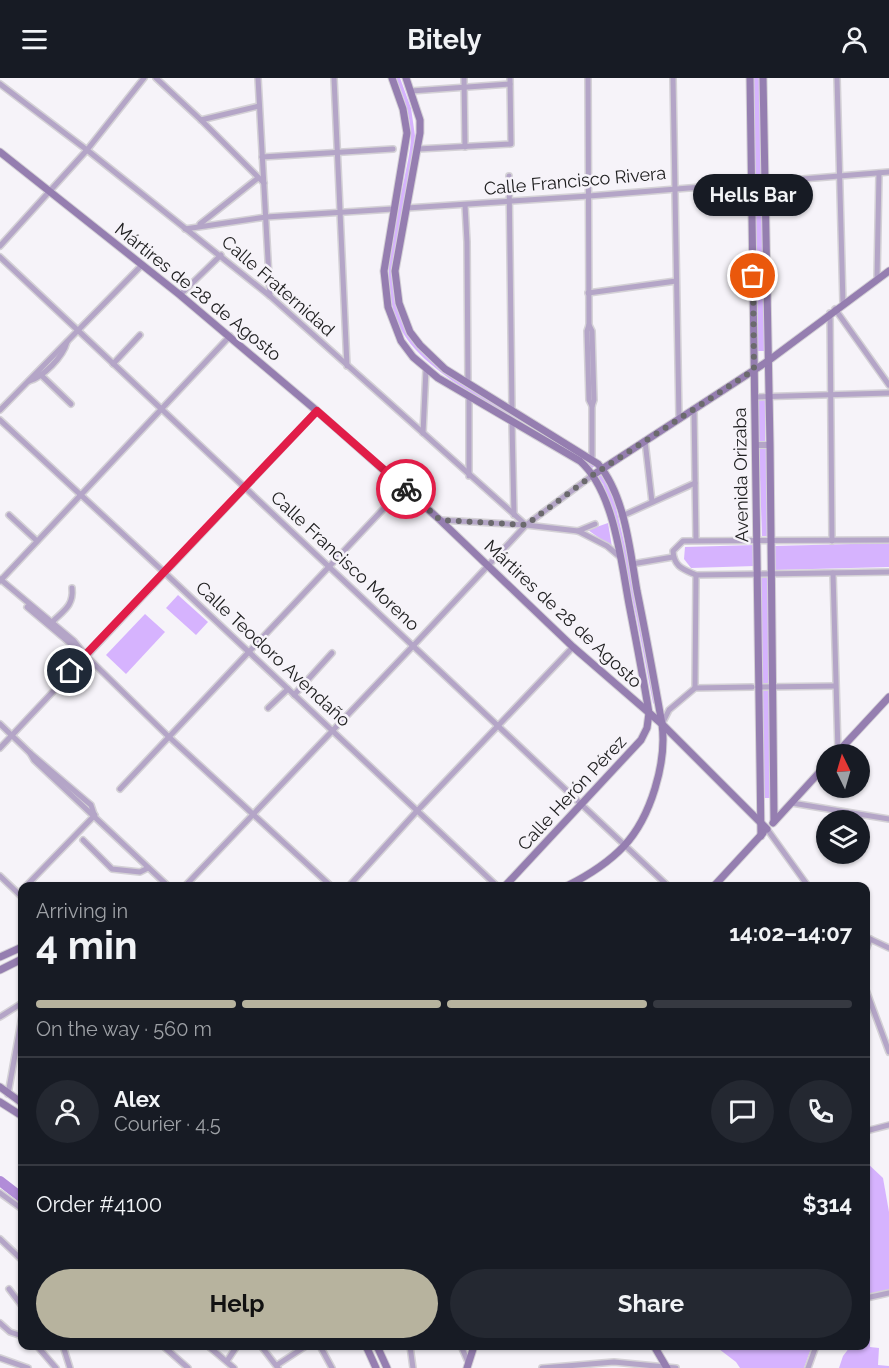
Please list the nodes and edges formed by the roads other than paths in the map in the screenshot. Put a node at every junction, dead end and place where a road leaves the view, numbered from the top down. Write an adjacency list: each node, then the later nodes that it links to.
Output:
1 (144, 78): 22 (street)
2 (156, 78): 18 (street)
3 (258, 78): 17 (street)
4 (334, 78): 24 (street)
5 (392, 78): 40 (main road)
6 (406, 78): 16 (main road)
7 (464, 78): 15 (street)
8 (588, 78): 36 (street)
9 (673, 78): 34 (street)
10 (750, 78): 32 (main road, Avenida Orizaba)
11 (763, 78): 31 (main road, Avenida Orizaba)
12 (837, 78): 28 (street)
13 (510, 81): 15 (street); 19 (street)
14 (0, 84): 22 (street, Calle Fraternidad)
15 (464, 88): 16 (street); 19 (street)
16 (411, 91): 21 (main road)
17 (259, 106): 18 (street); 25 (street)
18 (201, 120): 30 (street)
19 (465, 147): 21 (street)
20 (393, 149): 24 (street)
21 (418, 149): 39 (main road)
22 (87, 150): 35 (street); 44 (street, Calle Fraternidad)
23 (0, 152): 35 (main road, Mártires de 28 de Agosto)
24 (337, 153): 25 (street); 41 (street)
25 (262, 157): 33 (street)
26 (889, 172): 27 (street, Calle Francisco Rivera)
27 (879, 173): 28 (street, Calle Francisco Rivera); 50 (street)
28 (840, 175): 31 (street, Calle Francisco Rivera); 55 (street)
29 (509, 176): 37 (street)
30 (258, 178): 33 (street); 43 (street)
31 (765, 180): 32 (street, Calle Francisco Rivera); 61 (main road, Avenida Orizaba)
32 (752, 182): 34 (street, Calle Francisco Rivera); 65 (main road, Avenida Orizaba)
33 (264, 183): 42 (street)
34 (675, 188): 36 (street, Calle Francisco Rivera); 51 (street)
35 (49, 192): 45 (street); 48 (main road, Mártires de 28 de Agosto)
36 (589, 196): 37 (street, Calle Francisco Rivera); 52 (street)
37 (509, 202): 38 (street, Calle Francisco Rivera); 77 (street)
38 (465, 205): 39 (street, Calle Francisco Rivera); 68 (street)
39 (407, 208): 68 (main road)
40 (393, 209): 41 (street); 64 (main road)
41 (340, 212): 42 (street); 63 (street)
42 (266, 217): 43 (street); 54 (street)
43 (198, 225): 44 (street)
44 (185, 229): 46 (street, Calle Fraternidad)
45 (0, 246)
46 (221, 255): 53 (street); 54 (street, Calle Fraternidad)
47 (0, 257): 57 (street, Calle Francisco Moreno)
48 (142, 265): 53 (main road, Mártires de 28 de Agosto); 57 (street)
49 (889, 271): 50 (main road)
50 (877, 279): 55 (main road)
51 (675, 281): 52 (street); 81 (street)
52 (588, 293): 88 (street)
53 (180, 295): 59 (main road, Mártires de 28 de Agosto)
54 (270, 296): 63 (street, Calle Fraternidad)
55 (843, 304): 56 (main road)
56 (832, 311): 61 (main road); 69 (street); 71 (street)
57 (78, 331): 60 (street); 62 (street, Calle Francisco Moreno)
58 (140, 335): 62 (street)
59 (230, 336): 76 (street); 80 (main road, Mártires de 28 de Agosto)
60 (67, 342): 66 (street); 67 (street)
61 (768, 361): 65 (main road); 74 (main road, Avenida Orizaba)
62 (113, 364): 76 (street, Calle Francisco Moreno)
63 (347, 366): 84 (street, Calle Fraternidad)
64 (426, 369): 72 (main road); 84 (street)
65 (754, 370): 73 (main road, Avenida Orizaba); 78 (main road)
66 (41, 375): 67 (street); 75 (street)
67 (27, 382): 79 (street)
68 (468, 384): 77 (main road)
69 (889, 385)
70 (889, 393): 71 (street)
71 (831, 396): 74 (street); 108 (street)
72 (469, 397): 83 (main road); 91 (street)
73 (755, 397): 74 (street); 86 (main road, Avenida Orizaba)
74 (769, 397): 87 (main road, Avenida Orizaba)
75 (70, 404)
76 (161, 408): 94 (street, Calle Francisco Moreno); 95 (street)
77 (512, 409): 88 (main road)
78 (694, 409): 81 (main road); 92 (street)
79 (0, 410)
80 (317, 411): 93 (main road, Mártires de 28 de Agosto); 94 (street)
81 (678, 419): 85 (main road)
82 (0, 420): 95 (street, Calle Teodoro Avendaño)
83 (512, 423): 90 (main road); 98 (street)
84 (423, 433): 91 (street, Calle Fraternidad)
85 (645, 441): 89 (main road); 96 (street)
86 (756, 445): 87 (street); 109 (main road, Avenida Orizaba)
87 (770, 446): 107 (main road, Avenida Orizaba)
88 (592, 459): 89 (main road)
89 (602, 469): 90 (main road); 99 (main road)
90 (593, 475): 102 (street); 110 (main road)
91 (470, 476): 98 (street, Calle Fraternidad)
92 (695, 483): 96 (street); 104 (street)
93 (404, 487): 100 (main road, Mártires de 28 de Agosto); 114 (street)
94 (245, 488): 114 (street, Calle Francisco Moreno); 116 (street)
95 (80, 495): 106 (street); 116 (street, Calle Teodoro Avendaño)
96 (652, 502): 99 (street)
97 (9, 515): 106 (street)
98 (514, 515): 102 (street, Calle Fraternidad)
99 (622, 516): 112 (main road)
100 (440, 520): 102 (street); 113 (main road, Mártires de 28 de Agosto)
101 (595, 524): 103 (street)
102 (526, 525): 103 (street); 113 (street)
103 (578, 531): 110 (street)
104 (696, 540): 109 (street); 111 (street)
105 (889, 540): 108 (street)
106 (37, 541): 121 (street)
107 (770, 541): 108 (street); 109 (street); 118 (main road, Avenida Orizaba)
108 (832, 541)
109 (757, 542): 117 (main road, Avenida Orizaba)
110 (620, 557): 137 (main road)
111 (673, 558): 112 (street); 120 (street)
112 (632, 564): 139 (main road)
113 (488, 565): 124 (street); 125 (main road, Mártires de 28 de Agosto)
114 (328, 566): 124 (street, Calle Francisco Moreno); 126 (street)
115 (889, 572): 119 (street)
116 (165, 573): 126 (street, Calle Teodoro Avendaño); 128 (street)
117 (757, 573): 118 (street); 120 (street); 130 (main road, Avenida Orizaba)
118 (771, 573): 119 (street); 131 (main road, Avenida Orizaba)
119 (833, 573): 129 (street)
120 (696, 575): 132 (street)
121 (0, 580): 123 (street); 128 (street)
122 (72, 588): 123 (street)
123 (51, 623): 128 (street)
124 (413, 646): 140 (street, Calle Francisco Moreno); 141 (street)
125 (573, 647): 137 (main road, Mártires de 28 de Agosto); 140 (street)
126 (249, 652): 133 (street, Calle Teodoro Avendaño); 143 (street)
127 (332, 653): 134 (street)
128 (86, 655): 142 (street); 143 (street)
129 (835, 686): 131 (street); 144 (street)
130 (755, 687): 131 (street); 132 (street); 149 (main road, Avenida Orizaba)
131 (773, 687): 150 (main road, Avenida Orizaba)
132 (695, 688): 139 (street)
133 (288, 689): 134 (street, Calle Teodoro Avendaño); 136 (street)
134 (294, 695): 141 (street, Calle Teodoro Avendaño)
135 (889, 697): 145 (main road)
136 (268, 708)
137 (649, 713): 139 (main road, Mártires de 28 de Agosto); 152 (main road, Calle Herón Pérez)
138 (0, 724): 142 (street)
139 (662, 724): 157 (main road, Mártires de 28 de Agosto); 162 (main road)
140 (497, 725): 152 (street, Calle Francisco Moreno); 153 (street)
141 (332, 730): 153 (street, Calle Teodoro Avendaño); 155 (street)
142 (11, 735): 146 (street); 154 (street)
143 (168, 736): 148 (street); 155 (street)
144 (837, 744)
145 (845, 744)
146 (0, 748)
147 (816, 776): 151 (main road)
148 (120, 789)
149 (759, 800): 150 (main road); 157 (main road, Avenida Orizaba)
150 (774, 801): 158 (main road, Avenida Orizaba)
151 (792, 803): 156 (street); 158 (main road)
152 (580, 804): 162 (street, Calle Francisco Moreno); 171 (main road, Calle Herón Pérez)
153 (417, 811): 169 (street); 170 (street, Calle Teodoro Avendaño)
154 (94, 815): 163 (street); 165 (street)
155 (254, 815): 167 (street); 168 (street)
156 (889, 819)
157 (759, 821): 159 (main road, Mártires de 28 de Agosto); 160 (main road, Avenida Orizaba)
158 (774, 821): 159 (main road)
159 (767, 828): 160 (main road); 175 (street)
160 (761, 836): 174 (main road)
161 (83, 840): 163 (street)
162 (625, 845): 172 (main road); 173 (street, Calle Francisco Moreno)
163 (148, 868): 166 (street)
164 (0, 876): 176 (street)
165 (31, 882)
166 (164, 882)
167 (189, 882)
168 (327, 882)
169 (353, 882)
170 (492, 882)
171 (509, 882)
172 (574, 882)
173 (664, 882)
174 (718, 882)
175 (805, 882)
176 (18, 888)
177 (870, 939): 178 (street)
178 (889, 948)
179 (18, 949): 180 (main road)
180 (0, 957)
181 (18, 961): 182 (main road)
182 (0, 970)
183 (870, 1001): 187 (street)
184 (18, 1006): 185 (street)
185 (0, 1017)
186 (18, 1038): 189 (street)
187 (889, 1052)
188 (0, 1087): 189 (main road)
189 (8, 1094): 190 (main road)
190 (18, 1100)
191 (0, 1102): 192 (main road)
192 (18, 1113)
193 (889, 1125): 194 (street)
194 (870, 1130)
195 (0, 1193): 196 (street)
196 (18, 1206)
197 (0, 1239): 198 (street)
198 (18, 1256)
199 (9, 1289): 202 (street)
200 (889, 1293): 201 (street)
201 (870, 1297)
202 (18, 1301)
203 (0, 1323): 204 (street)
204 (18, 1335)
205 (40, 1350): 228 (street)
206 (64, 1350): 229 (street)
207 (168, 1350): 230 (street)
208 (213, 1350): 221 (street)
209 (234, 1350): 221 (street)
210 (264, 1350): 224 (street)
211 (300, 1350): 224 (street)
212 (322, 1350): 232 (street)
213 (368, 1350): 233 (main road)
214 (379, 1350): 234 (main road)
215 (411, 1350): 235 (street)
216 (462, 1350): 223 (street)
217 (473, 1350): 223 (main road)
218 (656, 1350): 226 (main road)
219 (815, 1350): 239 (street)
220 (0, 1358): 227 (street)
221 (227, 1361): 231 (street)
222 (614, 1362): 225 (street); 236 (street); 237 (street)
223 (468, 1365)
224 (278, 1366)
225 (655, 1367): 226 (street)
226 (667, 1367): 238 (street)
227 (27, 1368)
228 (56, 1368)
229 (70, 1368)
230 (188, 1368)
231 (234, 1368)
232 (332, 1368)
233 (376, 1368)
234 (387, 1368)
235 (413, 1368)
236 (542, 1368)
237 (610, 1368)
238 (676, 1368)
239 (808, 1368)

